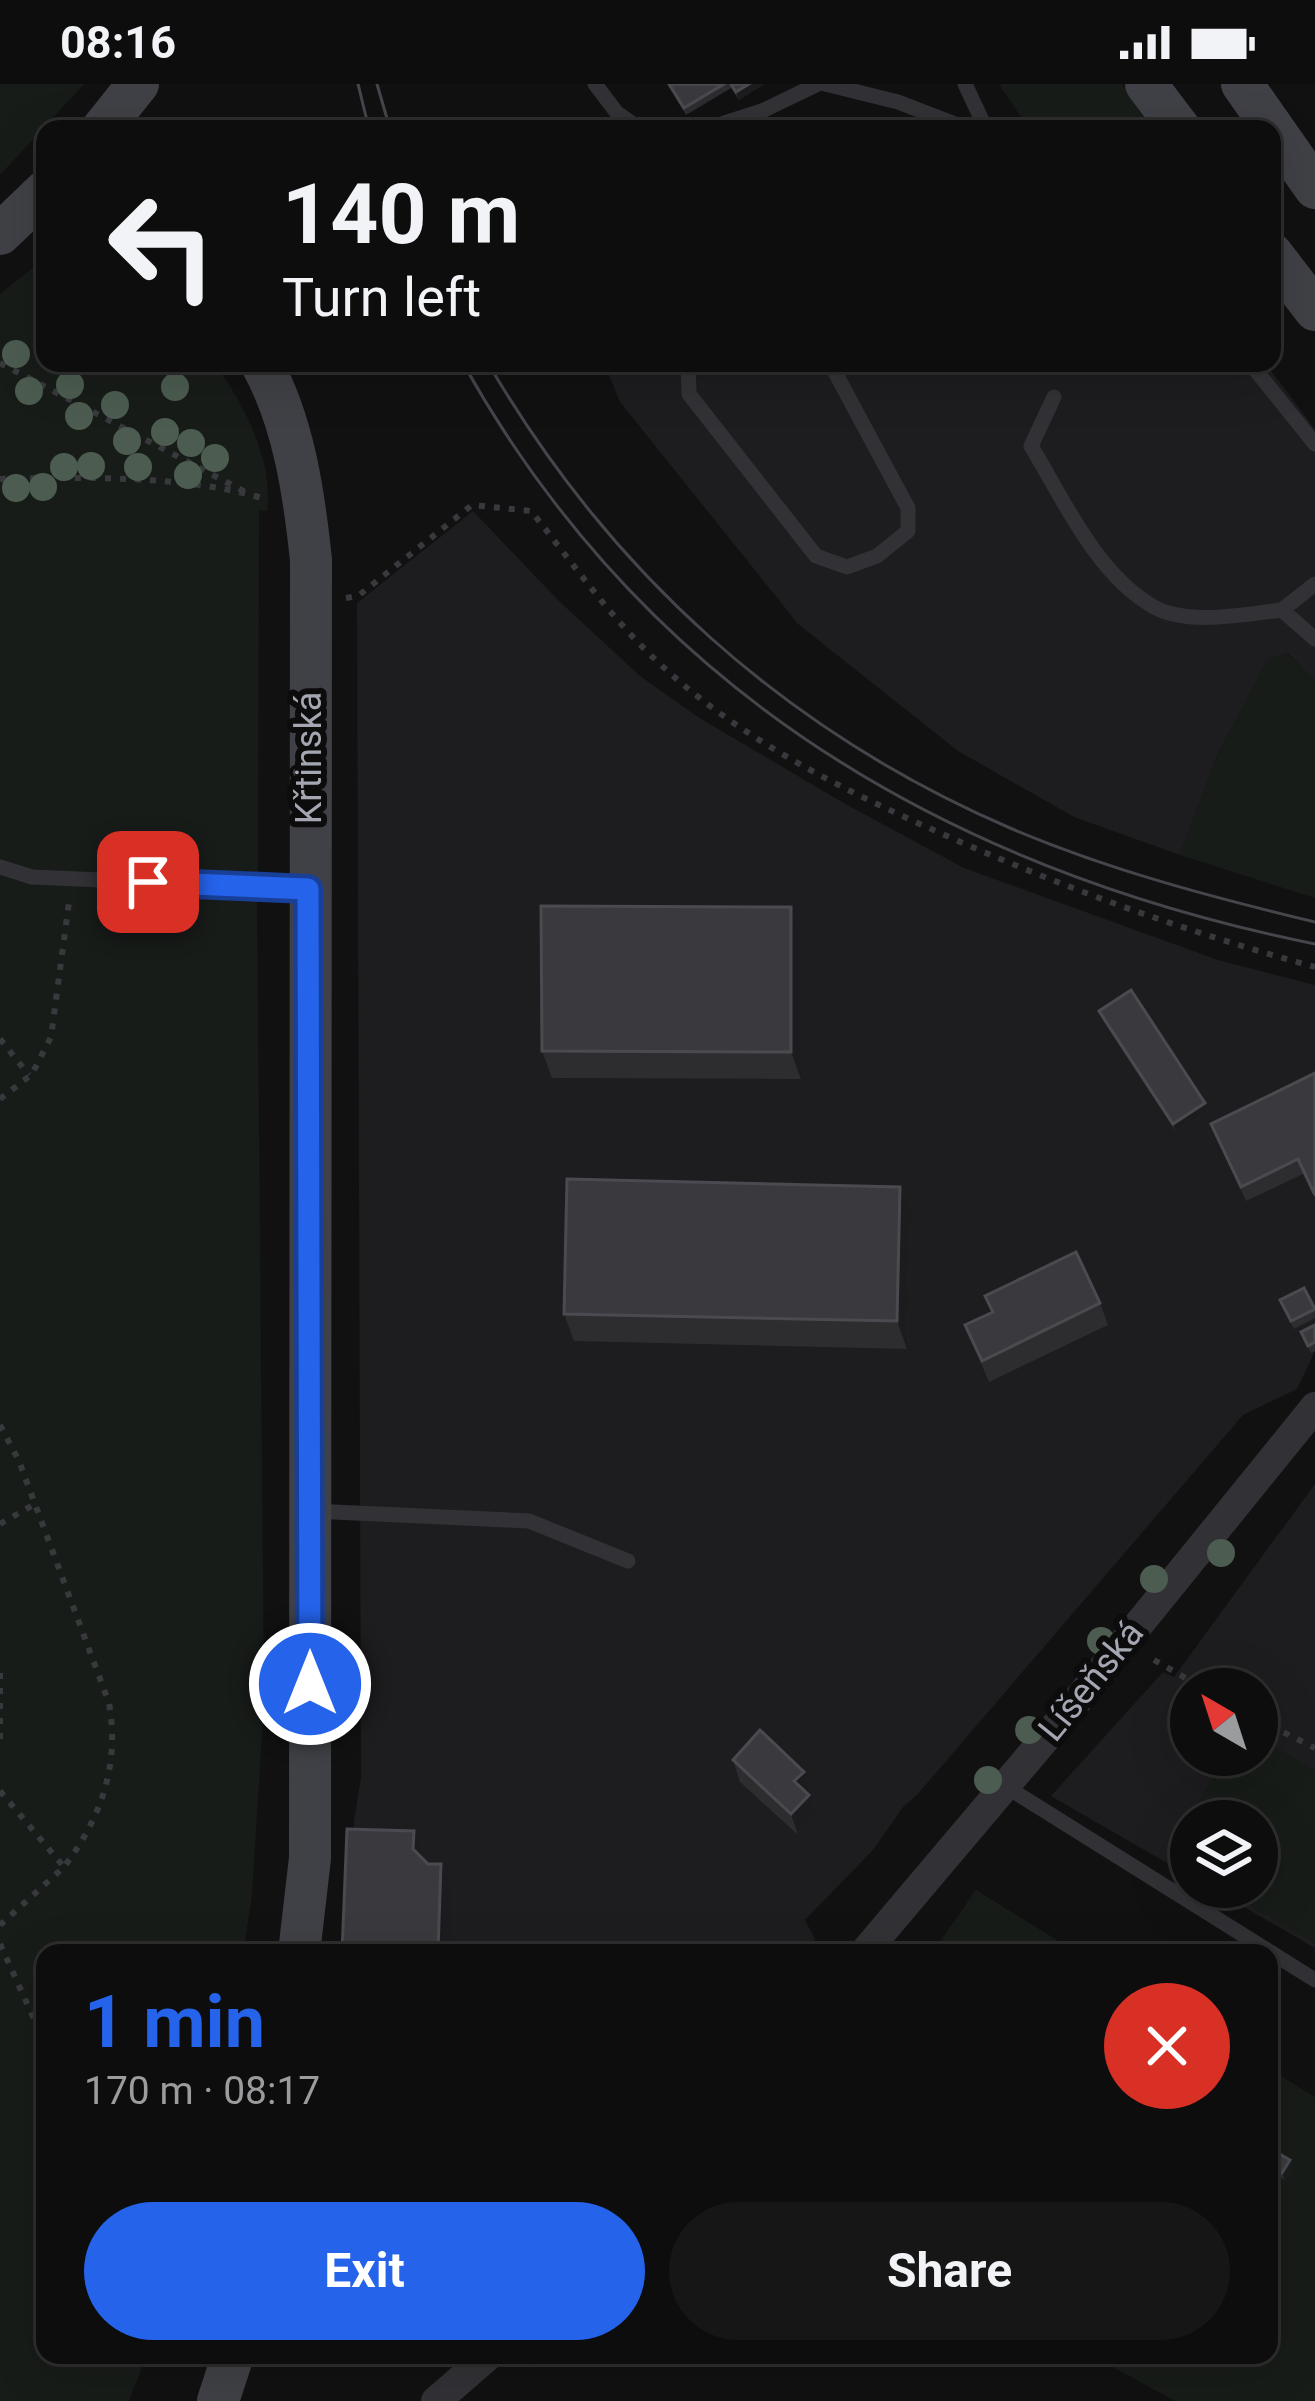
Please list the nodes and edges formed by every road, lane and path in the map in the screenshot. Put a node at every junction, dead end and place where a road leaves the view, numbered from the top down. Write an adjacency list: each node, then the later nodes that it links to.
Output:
1 (138, 84): 7 (street)
2 (596, 84): 8 (lane)
3 (822, 84): 9 (lane); 10 (lane)
4 (965, 84): 11 (lane)
5 (1146, 84): 12 (street)
6 (1242, 84): 13 (street)
7 (109, 120)
8 (627, 120)
9 (734, 120)
10 (945, 120)
11 (982, 120)
12 (1173, 120)
13 (1267, 120)
14 (1281, 140): 15 (street)
15 (1315, 188)
16 (36, 200): 17 (street)
17 (0, 234)
18 (1281, 266): 19 (street)
19 (1315, 310)
20 (0, 362): 27 (path)
21 (266, 372): 34 (street, Křtinská)
22 (688, 372): 23 (lane)
23 (835, 372)
24 (1257, 372): 26 (lane)
25 (1054, 397): 30 (lane)
26 (1315, 444)
27 (0, 479)
28 (1315, 584): 30 (lane)
29 (343, 598): 35 (path)
30 (1282, 610): 31 (lane)
31 (1315, 639)
32 (0, 867): 33 (lane)
33 (72, 878): 34 (lane); 37 (path)
34 (308, 889): 42 (street, Křtinská)
35 (1315, 967)
36 (0, 1039): 37 (path)
37 (28, 1076): 38 (path)
38 (0, 1099)
39 (1315, 1408): 51 (street, Líšeňská)
40 (0, 1425): 41 (path)
41 (34, 1504): 43 (path); 53 (path)
42 (309, 1511): 44 (lane); 56 (street, Křtinská)
43 (0, 1524)
44 (628, 1561)
45 (1151, 1658): 46 (path)
46 (1170, 1669)
47 (0, 1673): 49 (path)
48 (1278, 1730): 50 (path)
49 (0, 1745)
50 (1315, 1748)
51 (1005, 1786): 57 (street, Líšeňská); 58 (lane)
52 (0, 1791): 53 (path)
53 (64, 1867): 54 (path)
54 (0, 1925)
55 (0, 1944): 61 (path)
56 (300, 1944)
57 (872, 1944)
58 (1257, 1944)
59 (1278, 1957): 60 (lane)
60 (1315, 1980)
61 (36, 2023)
62 (479, 2364): 63 (street)
63 (436, 2401)

